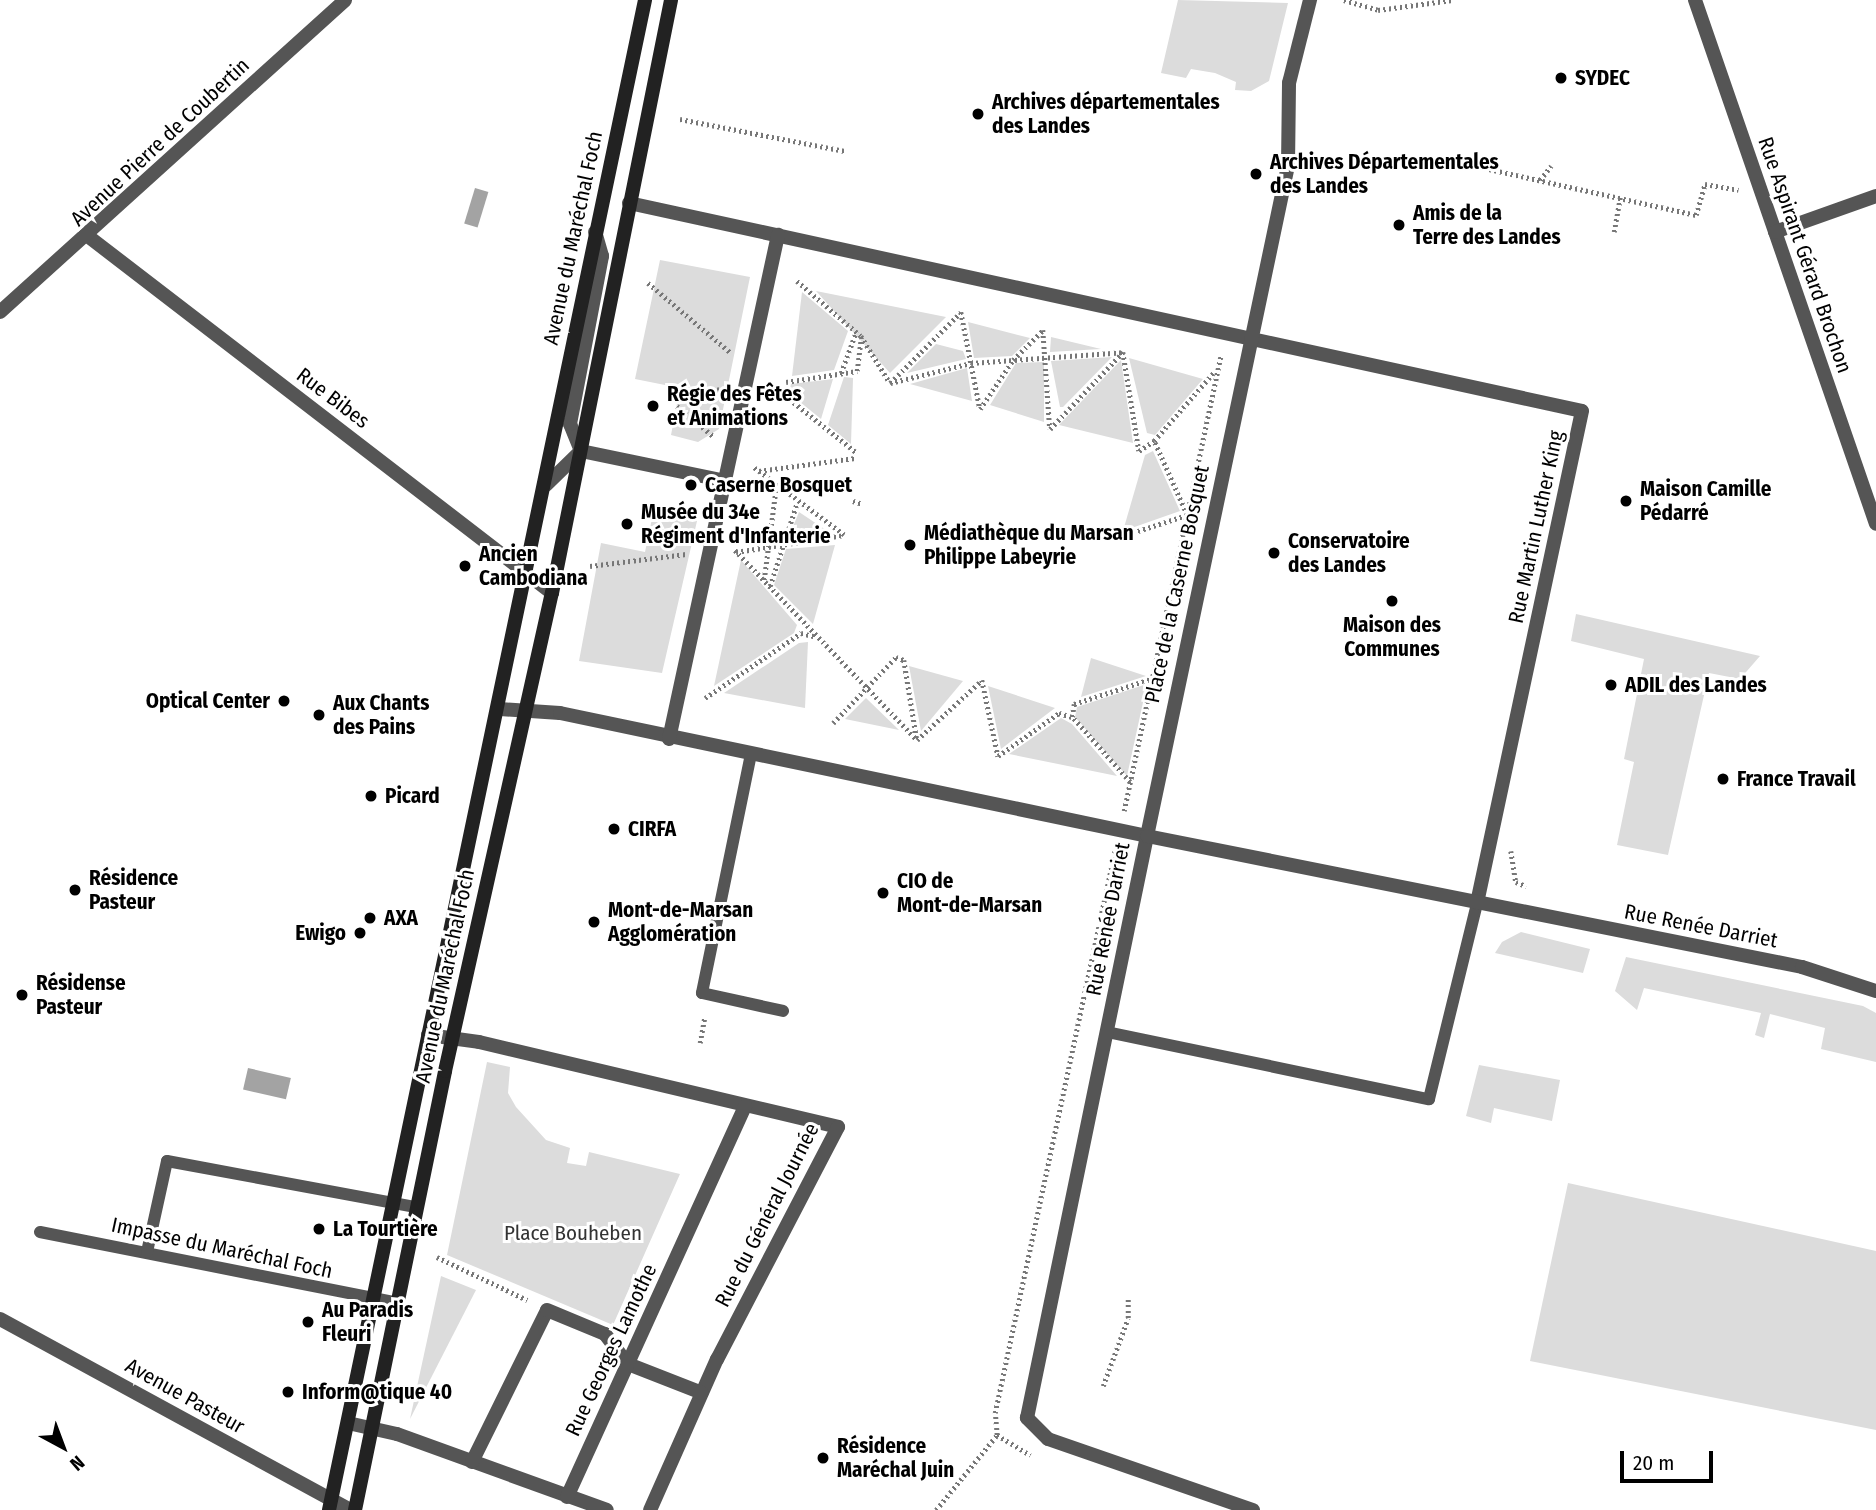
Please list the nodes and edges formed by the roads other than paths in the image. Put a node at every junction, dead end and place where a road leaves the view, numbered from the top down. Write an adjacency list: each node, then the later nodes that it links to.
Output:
1 (345, 0): 11 (street, Avenue Pierre de Coubertin)
2 (645, 0): 8 (main road, Avenue du Maréchal Foch)
3 (671, 0): 7 (main road, Avenue du Maréchal Foch)
4 (1310, 0): 13 (street, Place de la Caserne Bosquet)
5 (1695, 0): 9 (street, Rue Aspirant Gérard Brochon)
6 (1876, 196): 9 (street)
7 (629, 203): 10 (street); 14 (main road, Avenue du Maréchal Foch)
8 (594, 230): 14 (street); 16 (main road, Avenue du Maréchal Foch)
9 (1775, 232): 17 (street, Rue Aspirant Gérard Brochon)
10 (778, 235): 13 (street); 15 (street)
11 (89, 237): 12 (street, Avenue Pierre de Coubertin); 18 (street, Rue Bibes)
12 (0, 313)
13 (1250, 337): 24 (street, Place de la Caserne Bosquet); 25 (street, Rue Martin Luther King)
14 (581, 451): 15 (street); 16 (street); 19 (main road, Avenue du Maréchal Foch)
15 (726, 481): 22 (street)
16 (546, 485): 18 (main road, Avenue du Maréchal Foch)
17 (1876, 524)
18 (527, 573): 19 (street, Rue Bibes); 20 (main road, Avenue du Maréchal Foch)
19 (552, 593): 21 (main road, Avenue du Maréchal Foch)
20 (500, 709): 21 (street); 29 (main road, Avenue du Maréchal Foch)
21 (526, 713): 22 (street); 30 (main road, Avenue du Maréchal Foch)
22 (669, 739): 23 (street)
23 (751, 754): 24 (street); 27 (lane)
24 (1147, 836): 25 (street, Rue Renée Darriet); 28 (street, Rue Renée Darriet)
25 (1477, 903): 26 (street, Rue Renée Darriet); 28 (lane)
26 (1876, 991)
27 (783, 1011)
28 (1107, 1032): 49 (street, Rue Renée Darriet)
29 (428, 1035): 30 (street, Rue du Général Journée); 32 (main road, Avenue du Maréchal Foch)
30 (452, 1041): 31 (street, Rue du Général Journée); 33 (main road, Avenue du Maréchal Foch)
31 (745, 1106): 39 (street, Rue Georges Lamothe); 40 (street, Rue du Général Journée)
32 (394, 1203): 33 (lane); 35 (lane); 36 (main road, Avenue du Maréchal Foch)
33 (416, 1207): 37 (main road, Avenue du Maréchal Foch)
34 (40, 1232): 35 (lane, Impasse du Maréchal Foch)
35 (147, 1252): 36 (lane, Impasse du Maréchal Foch)
36 (373, 1298): 37 (lane, Impasse du Maréchal Foch); 41 (main road, Avenue du Maréchal Foch)
37 (397, 1303): 42 (main road, Avenue du Maréchal Foch)
38 (0, 1319): 45 (street, Avenue Pasteur)
39 (628, 1364): 40 (street); 43 (street); 44 (street, Rue Georges Lamothe)
40 (702, 1392): 48 (street, Rue du Général Journée)
41 (348, 1423): 42 (street); 45 (main road, Avenue du Maréchal Foch)
42 (371, 1431): 43 (street); 46 (main road, Avenue du Maréchal Foch)
43 (472, 1462): 44 (street)
44 (567, 1497): 47 (street)
45 (330, 1505): 46 (street, Avenue Pasteur)
46 (352, 1510)
47 (607, 1510)
48 (650, 1510)
49 (1253, 1510)

